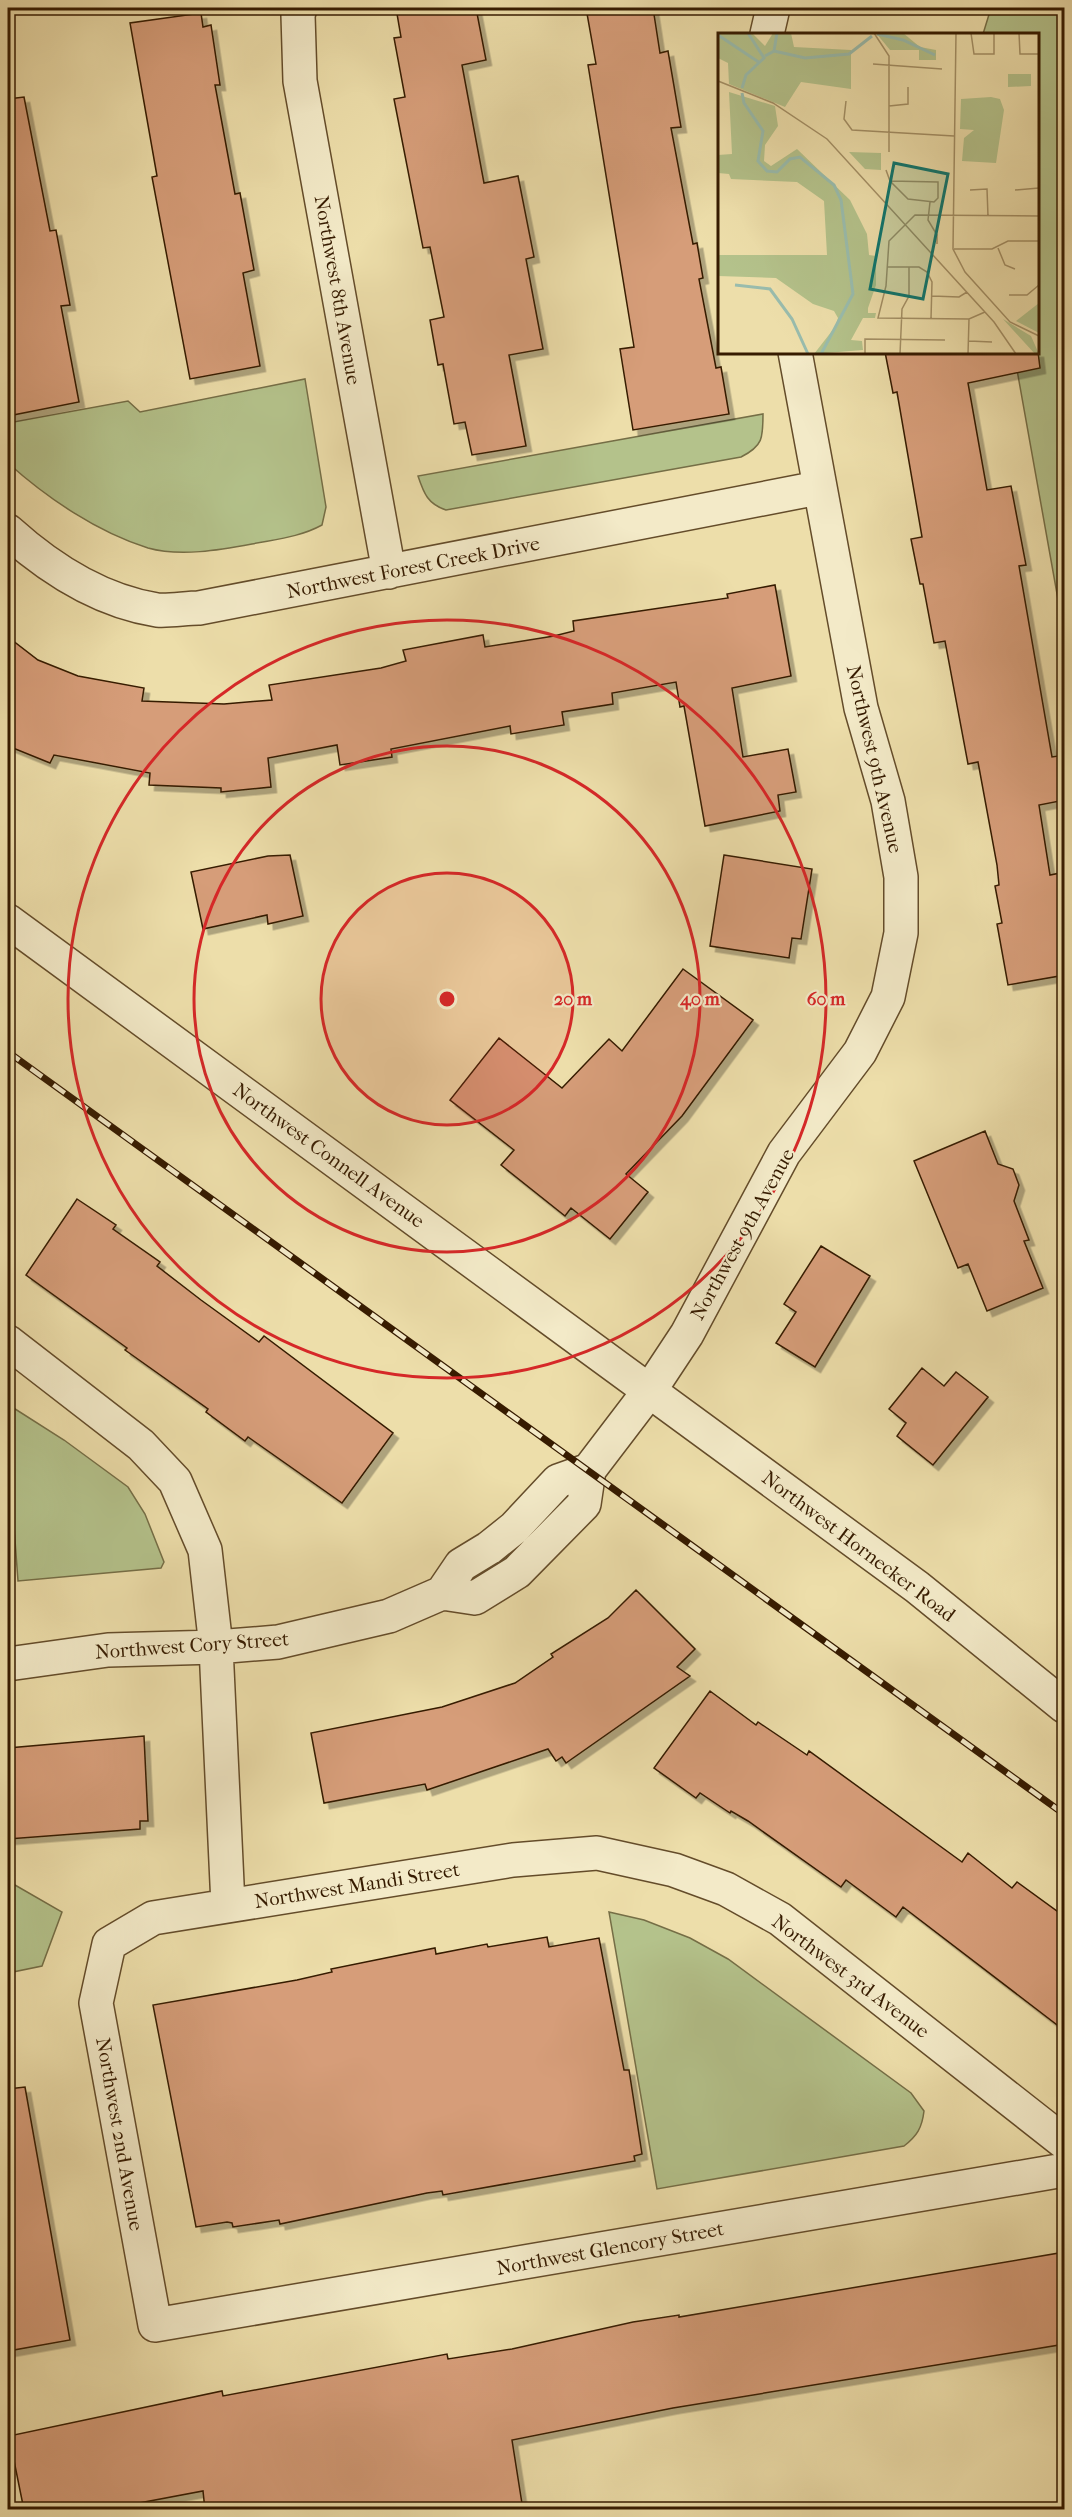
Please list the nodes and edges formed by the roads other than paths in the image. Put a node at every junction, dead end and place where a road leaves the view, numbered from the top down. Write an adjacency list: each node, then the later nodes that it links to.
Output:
1 (300, 8): 7 (street, Northwest 8th Avenue)
2 (773, 8): 3 (street)
3 (767, 33)
4 (795, 354): 5 (street, Northwest 9th Avenue)
5 (818, 488): 7 (street, Northwest Forest Creek Drive); 10 (street, Northwest 9th Avenue)
6 (15, 538): 7 (street, Northwest Forest Creek Drive)
7 (389, 572)
8 (8, 921): 10 (street, Northwest Connell Avenue)
9 (8, 1342): 11 (street)
10 (650, 1390): 11 (street, Northwest Cory Street); 13 (street, Northwest Hornecker Road)
11 (216, 1647): 12 (street, Northwest Cory Street); 15 (street)
12 (8, 1664)
13 (1065, 1706)
14 (613, 1856): 15 (street, Northwest Mandi Street); 17 (street, Northwest 3rd Avenue)
15 (228, 1905): 16 (street, Northwest Mandi Street)
16 (109, 1944): 19 (street, Northwest 2nd Avenue)
17 (1065, 2142)
18 (1065, 2170): 19 (street, Northwest Glencory Street)
19 (155, 2325)

